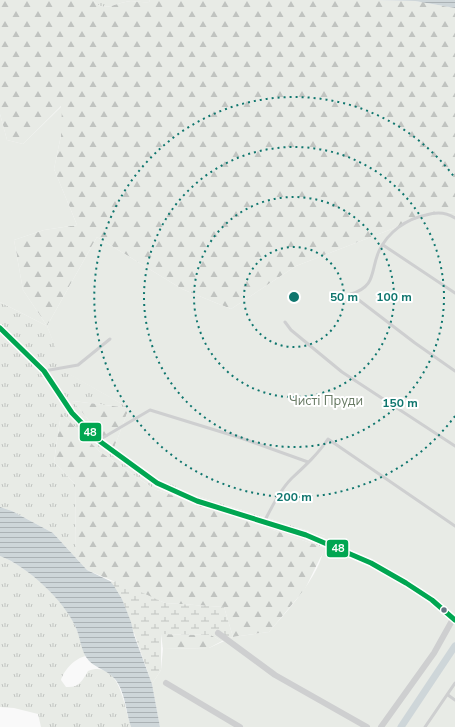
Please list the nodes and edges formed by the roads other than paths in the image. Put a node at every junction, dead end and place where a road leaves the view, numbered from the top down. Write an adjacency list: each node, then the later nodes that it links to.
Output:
1 (455, 218): 2 (lane)
2 (383, 245): 3 (lane); 8 (lane)
3 (455, 293)
4 (285, 322): 10 (lane)
5 (0, 328): 7 (street)
6 (110, 339): 7 (lane)
7 (44, 371): 9 (street)
8 (455, 371)
9 (98, 440): 11 (lane); 12 (street)
10 (455, 446)
11 (308, 462): 12 (lane); 13 (lane)
12 (264, 522): 14 (street)
13 (455, 526)
14 (454, 618): 22 (street)
15 (218, 633): 21 (street)
16 (166, 683): 20 (street)
17 (455, 683): 18 (lane)
18 (448, 695): 19 (lane); 23 (lane)
19 (455, 700)
20 (240, 727)
21 (366, 727)
22 (381, 727)
23 (425, 727)

